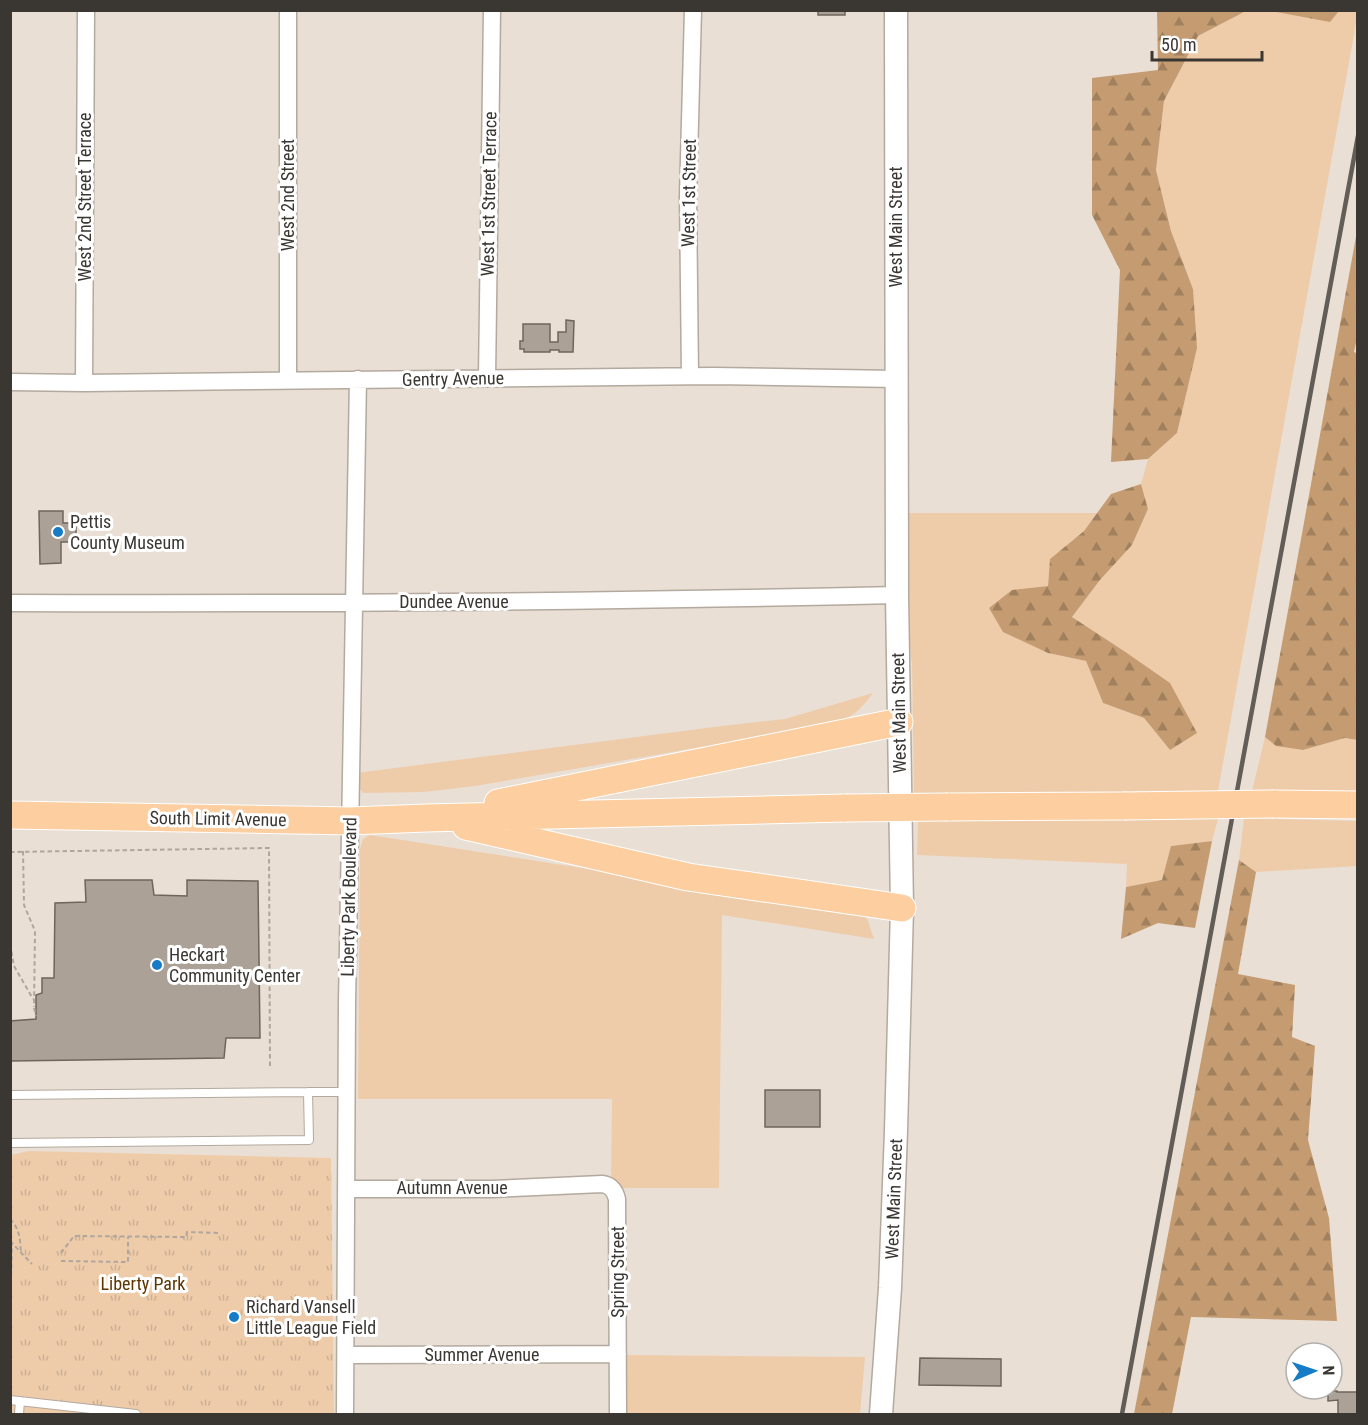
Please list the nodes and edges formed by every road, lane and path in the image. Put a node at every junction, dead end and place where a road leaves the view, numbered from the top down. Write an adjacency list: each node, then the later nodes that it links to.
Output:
1 (86, 10): 12 (street, West 2nd Street Terrace)
2 (288, 10): 9 (street, West 2nd Street)
3 (492, 10): 7 (street, West 1st Street Terrace)
4 (693, 10): 6 (street, West 1st Street)
5 (896, 10): 8 (main road, West Main Street)
6 (690, 376): 7 (street, Gentry Avenue); 8 (street, Gentry Avenue)
7 (487, 378): 10 (street, Gentry Avenue)
8 (896, 379): 13 (main road, West Main Street)
9 (288, 380): 10 (street, Gentry Avenue); 12 (street, Gentry Avenue)
10 (358, 380): 15 (street, Liberty Park Boulevard)
11 (10, 382): 12 (street, Gentry Avenue)
12 (84, 383)
13 (897, 595): 15 (street, Dundee Avenue); 16 (main road, West Main Street)
14 (10, 603): 15 (street, Dundee Avenue)
15 (354, 603): 20 (street, Liberty Park Boulevard)
16 (900, 722): 19 (highway); 23 (main road, West Main Street)
17 (1358, 805): 19 (highway, bridge)
18 (10, 815): 20 (highway, South Limit Avenue)
19 (426, 818): 20 (highway, South Limit Avenue); 23 (highway)
20 (350, 821): 29 (street, Liberty Park Boulevard)
21 (23, 851): 22 (path); 25 (path); 27 (path)
22 (10, 852)
23 (902, 908): 52 (main road, West Main Street)
24 (10, 944): 25 (path)
25 (34, 1007): 26 (path)
26 (36, 1016)
27 (270, 1069)
28 (308, 1092): 29 (lane); 30 (lane); 31 (lane)
29 (347, 1092): 33 (street, Liberty Park Boulevard)
30 (10, 1095)
31 (10, 1143)
32 (557, 1186): 33 (street, Autumn Avenue); 43 (street, Spring Street)
33 (346, 1189): 44 (street, Liberty Park Boulevard)
34 (10, 1219): 38 (path)
35 (219, 1233): 36 (path)
36 (128, 1237): 39 (path); 40 (path)
37 (11, 1242): 38 (path); 42 (path)
38 (21, 1252): 41 (path)
39 (61, 1253)
40 (61, 1261)
41 (32, 1264)
42 (10, 1313)
43 (618, 1354): 44 (street, Summer Avenue); 51 (street, Spring Street)
44 (346, 1355): 50 (street, Liberty Park Boulevard)
45 (10, 1400): 46 (lane)
46 (20, 1401): 47 (lane); 48 (lane)
47 (19, 1414)
48 (117, 1414): 49 (lane)
49 (136, 1414)
50 (345, 1414)
51 (618, 1414)
52 (881, 1414)

